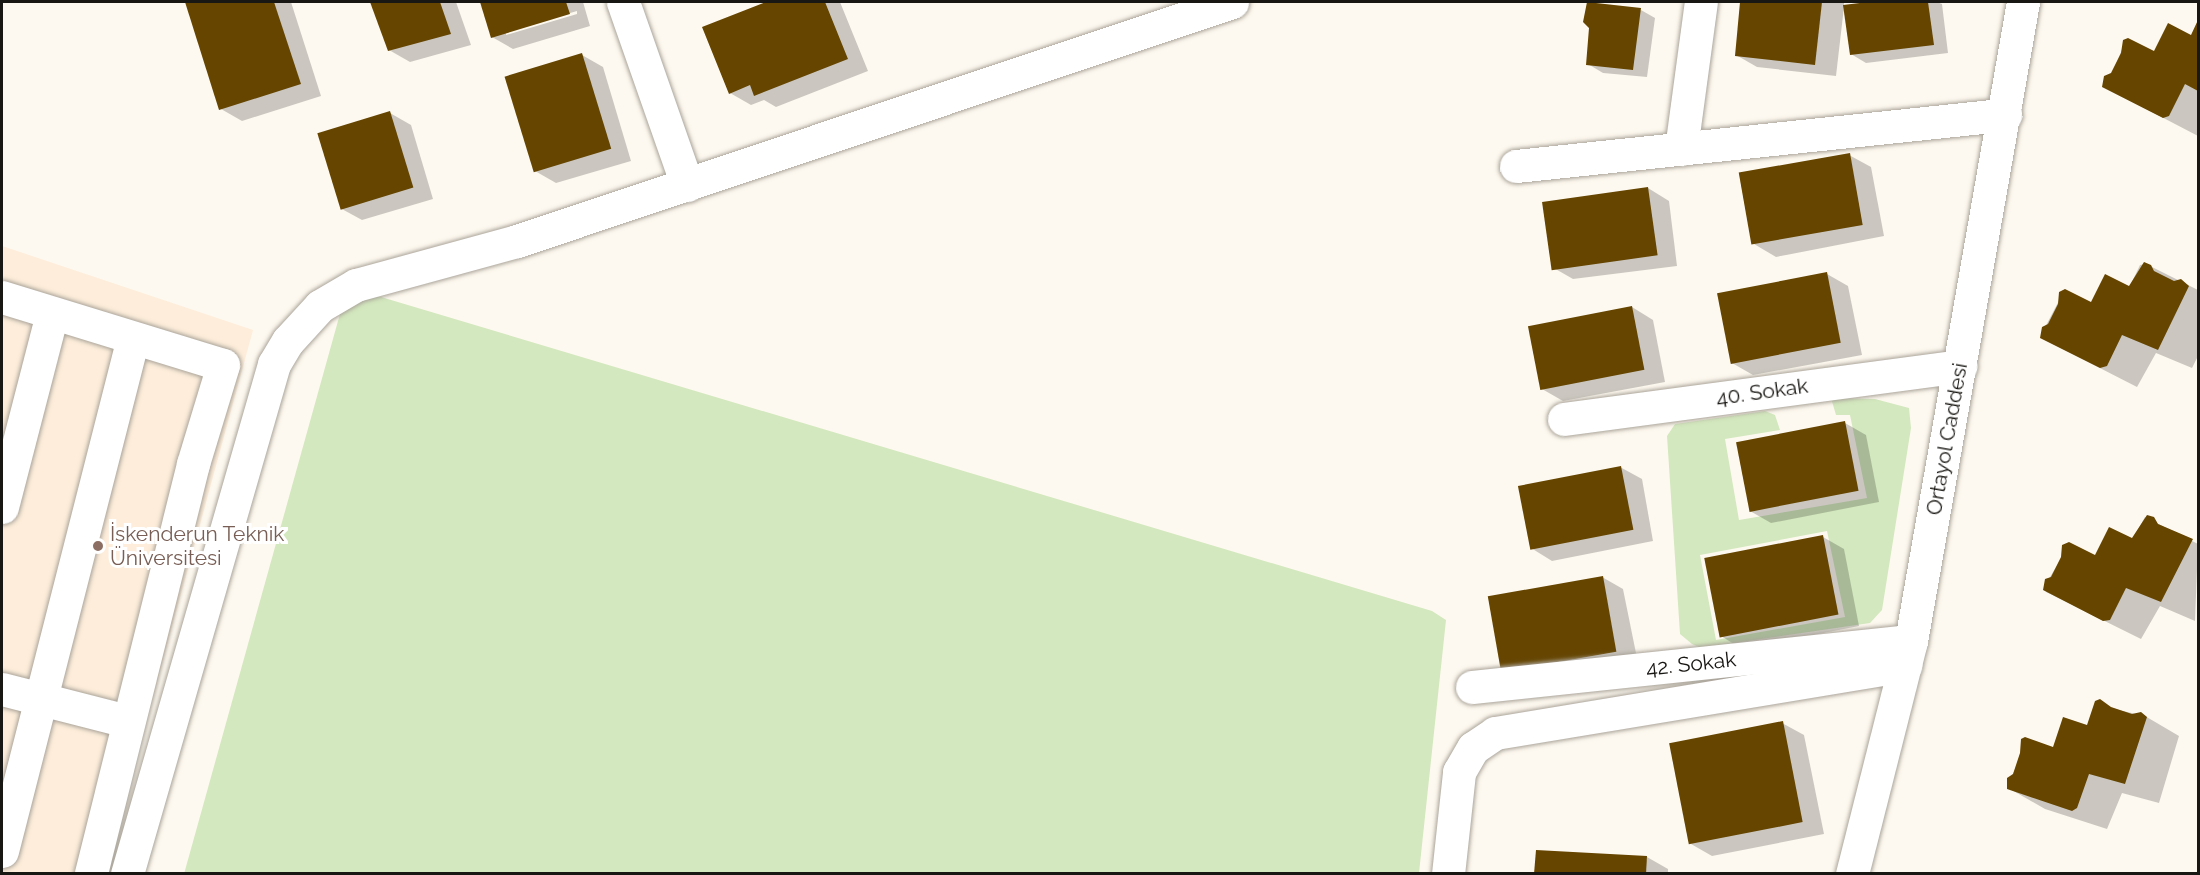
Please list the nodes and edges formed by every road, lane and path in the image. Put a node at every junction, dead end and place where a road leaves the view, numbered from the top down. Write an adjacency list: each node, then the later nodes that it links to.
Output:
1 (623, 2): 8 (street)
2 (1232, 2): 8 (street)
3 (1701, 2): 6 (street)
4 (2023, 2): 5 (street, Ortayol Caddesi)
5 (2005, 115): 6 (street); 12 (street, Ortayol Caddesi)
6 (1681, 149): 7 (street)
7 (1516, 166)
8 (687, 185): 22 (street)
9 (2, 297): 10 (street)
10 (52, 314): 11 (street); 14 (street)
11 (133, 338): 18 (street); 19 (street)
12 (1960, 366): 13 (street, 40. Sokak); 15 (street, Ortayol Caddesi)
13 (1564, 419)
14 (2, 507)
15 (1908, 653): 16 (street, 42. Sokak); 23 (street); 24 (street, Ortayol Caddesi)
16 (1472, 687)
17 (2, 689): 18 (street)
18 (40, 699): 19 (street); 20 (street)
19 (127, 721): 21 (street)
20 (2, 850)
21 (91, 873)
22 (127, 873)
23 (1448, 873)
24 (1852, 873)

